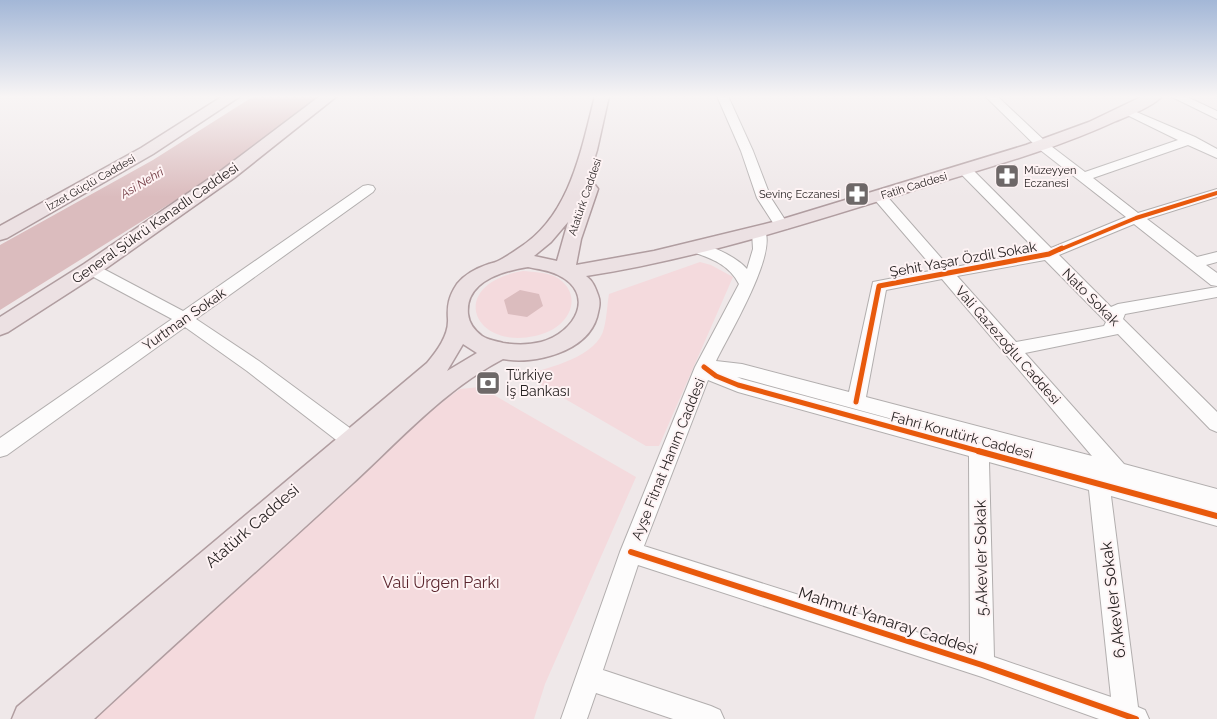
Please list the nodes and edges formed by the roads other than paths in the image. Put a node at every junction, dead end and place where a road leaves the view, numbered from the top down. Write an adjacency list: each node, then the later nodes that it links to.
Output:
1 (171, 130): 19 (main road, İzzet Güçlü Caddesi)
2 (181, 130): 22 (main road, İzzet Güçlü Caddesi)
3 (286, 130): 29 (main road, General Şükrü Kanadlı Caddesi)
4 (593, 130): 28 (main road, Atatürk Caddesi)
5 (606, 130): 30 (main road, Atatürk Caddesi)
6 (737, 130): 20 (street)
7 (1026, 130): 11 (street)
8 (1082, 130): 11 (main road, Fatih Caddesi)
9 (1168, 130): 10 (street)
10 (1191, 140): 12 (street); 14 (street)
11 (1043, 146): 13 (main road, Fatih Caddesi); 14 (street)
12 (1217, 154)
13 (965, 170): 17 (main road, Fatih Caddesi); 25 (street, Nato Sokak)
14 (1083, 176): 18 (street)
15 (368, 189): 36 (street, Yurtman Sokak)
16 (1217, 193): 18 (street, Şehit Yaşar Özdil Sokak)
17 (880, 197): 20 (main road, Fatih Caddesi); 31 (street, Vali Gazezoğlu Caddesi)
18 (1136, 218): 25 (street, Şehit Yaşar Özdil Sokak); 27 (street)
19 (0, 224)
20 (782, 226): 21 (main road, Fatih Caddesi)
21 (759, 232): 23 (main road, Fatih Caddesi); 33 (street, Ayşe Fitnat Hanım Caddesi)
22 (0, 234)
23 (695, 248): 24 (main road, Fatih Caddesi); 33 (street)
24 (665, 254): 30 (main road, Fatih Caddesi); 34 (main road, Fatih Caddesi)
25 (1049, 254): 31 (street, Şehit Yaşar Özdil Sokak); 37 (street, Nato Sokak)
26 (1217, 257): 27 (street)
27 (1194, 263): 32 (street)
28 (508, 264): 30 (main road, Atatürk Caddesi); 38 (main road, Atatürk Caddesi)
29 (90, 269): 36 (street); 39 (main road, General Şükrü Kanadlı Caddesi)
30 (568, 271): 34 (main road, Atatürk Caddesi)
31 (944, 273): 40 (street, Vali Gazezoğlu Caddesi); 43 (street, Şehit Yaşar Özdil Sokak)
32 (1217, 281)
33 (746, 282): 42 (street, Ayşe Fitnat Hanım Caddesi)
34 (588, 290): 41 (main road, Atatürk Caddesi)
35 (1217, 292): 37 (street)
36 (185, 319): 45 (street); 46 (street, Yurtman Sokak)
37 (1114, 319): 40 (street); 44 (street, Nato Sokak)
38 (458, 323): 41 (main road, Atatürk Caddesi); 45 (main road, Atatürk Caddesi)
39 (0, 327)
40 (1013, 349): 48 (street, Vali Gazezoğlu Caddesi)
41 (497, 352): 56 (main road, Atatürk Caddesi)
42 (704, 367): 43 (street, Fahri Korutürk Caddesi); 47 (street, Fahri Korutürk Caddesi); 51 (street, Ayşe Fitnat Hanım Caddesi)
43 (856, 402): 48 (street, Fahri Korutürk Caddesi)
44 (1217, 424)
45 (352, 440): 55 (main road, Atatürk Caddesi)
46 (0, 449)
47 (979, 452): 48 (street, Fahri Korutürk Caddesi); 52 (street, 5.Akevler Sokak)
48 (1108, 478): 49 (street, Fahri Korutürk Caddesi); 50 (street, Fahri Korutürk Caddesi); 54 (street, 6.Akevler Sokak)
49 (1217, 498)
50 (1217, 516)
51 (630, 552): 52 (street, Mahmut Yanaray Caddesi); 53 (street, Ayşe Fitnat Hanım Caddesi)
52 (982, 665): 54 (street, Mahmut Yanaray Caddesi)
53 (587, 676): 57 (street, Ayşe Fitnat Hanım Caddesi); 58 (street)
54 (1131, 717)
55 (29, 719)
56 (69, 719)
57 (574, 719)
58 (711, 719)

